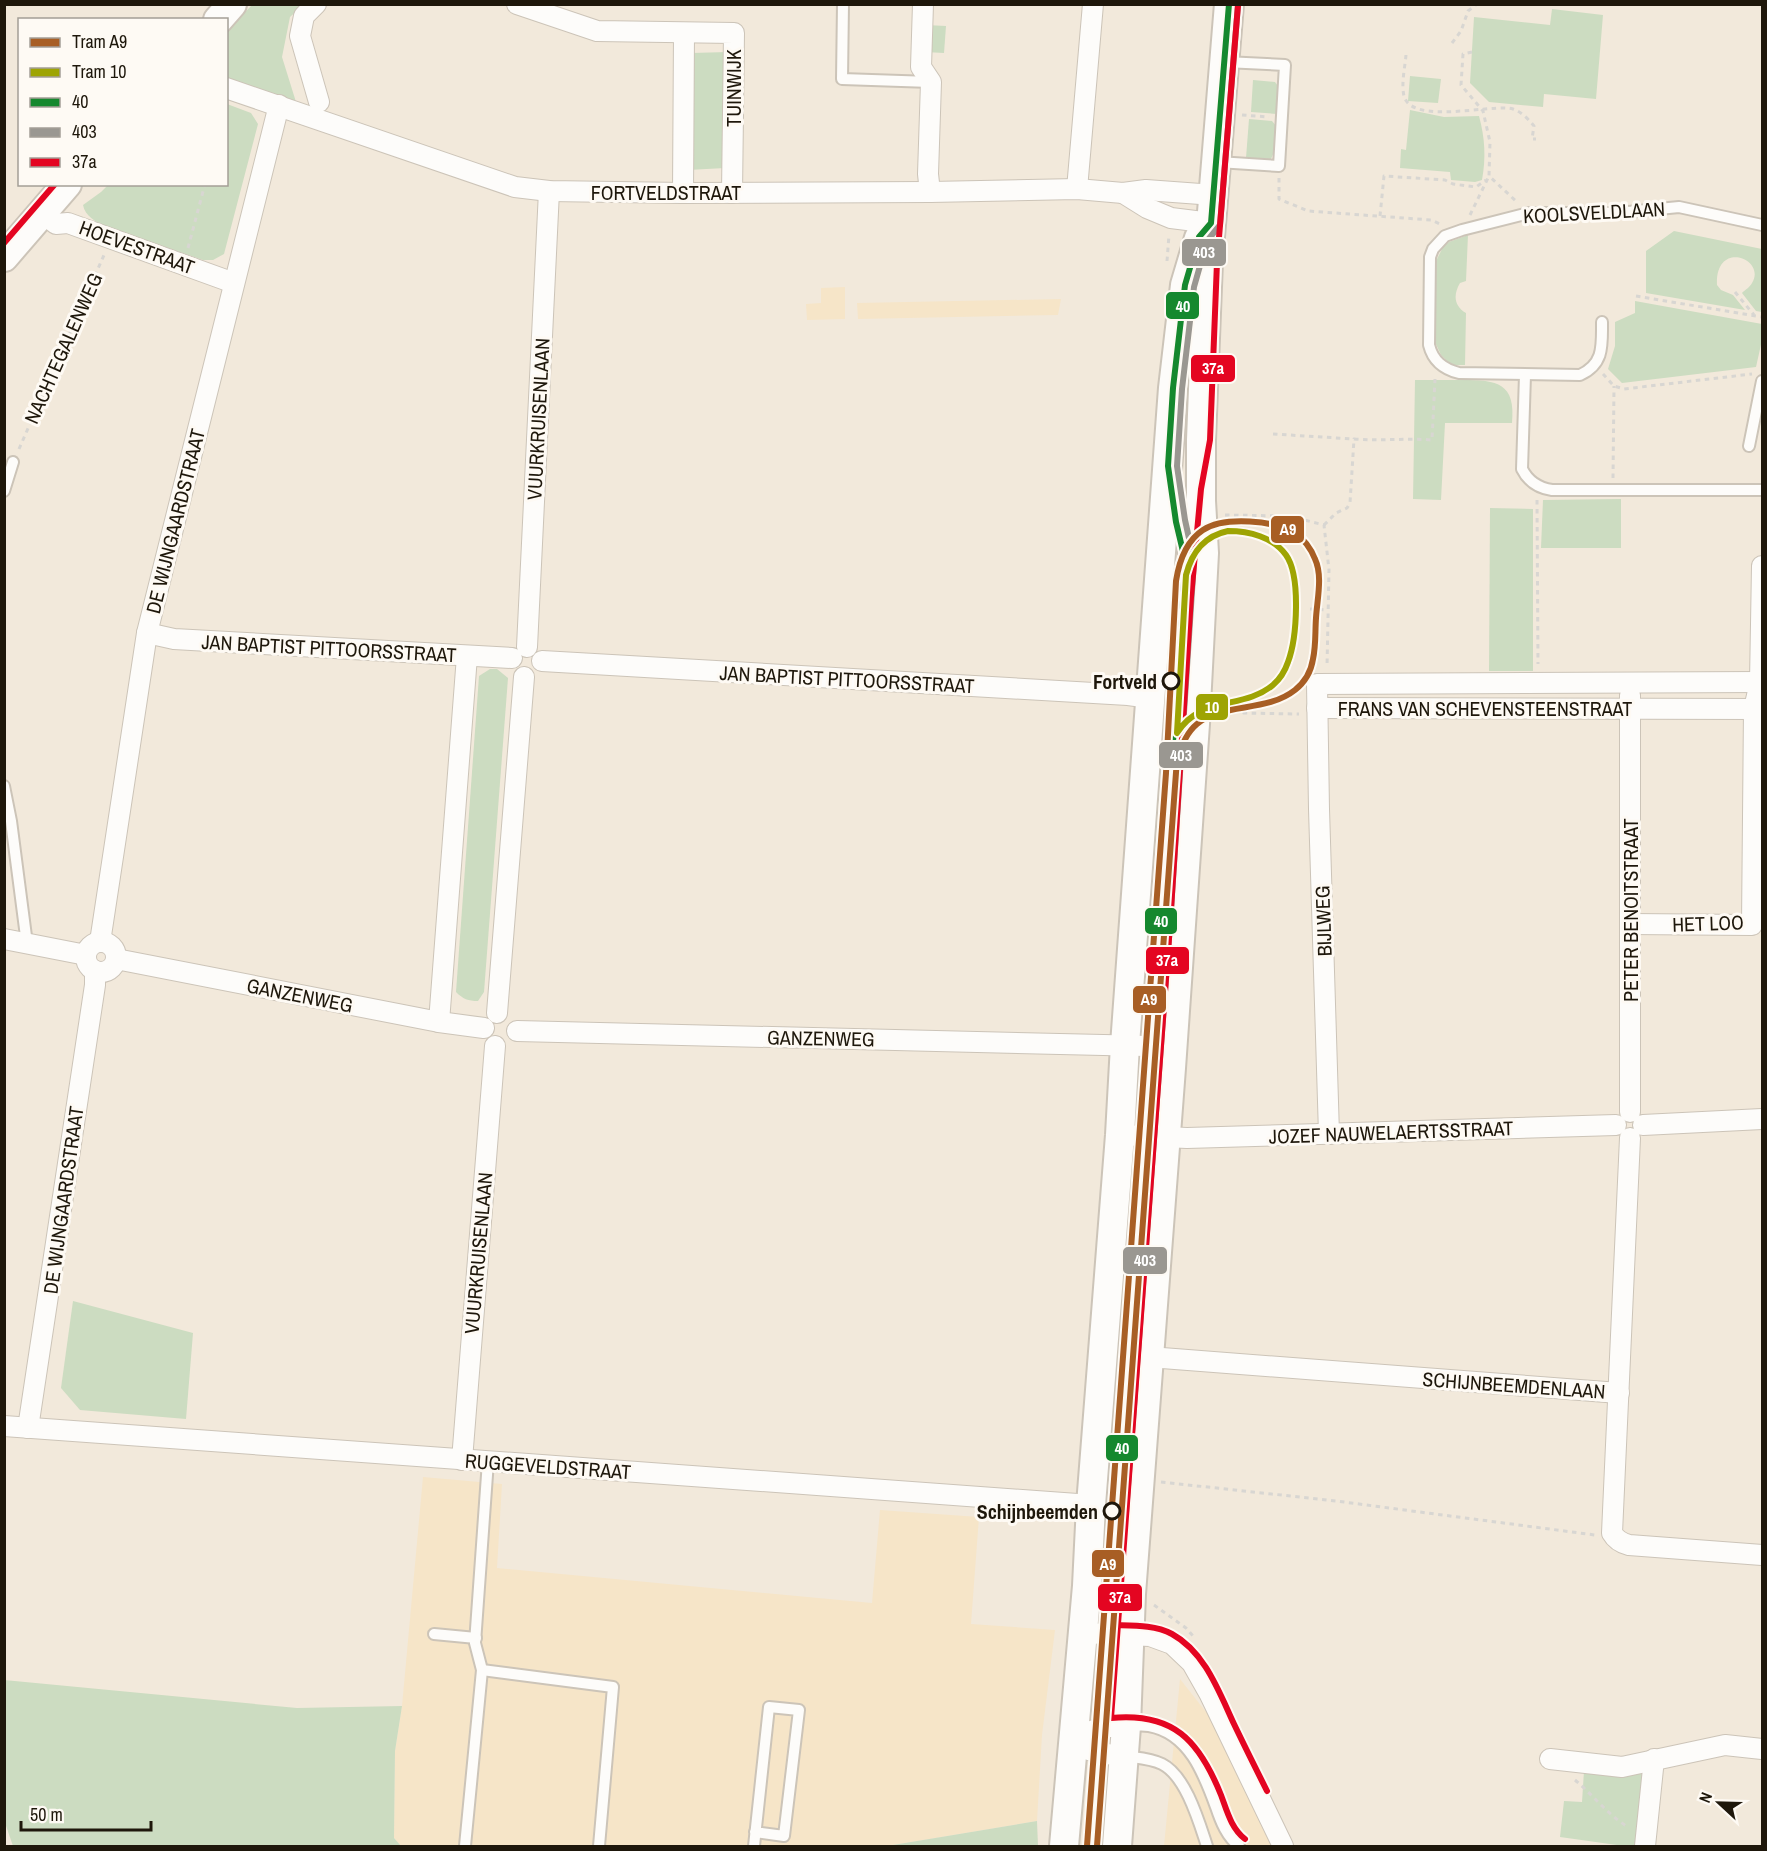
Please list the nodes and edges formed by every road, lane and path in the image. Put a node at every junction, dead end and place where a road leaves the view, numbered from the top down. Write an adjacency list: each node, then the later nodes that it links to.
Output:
1 (232, 4): 9 (main road)
2 (316, 4): 17 (street)
3 (517, 4): 10 (street, TUINWIJK)
4 (843, 4): 15 (lane)
5 (923, 4): 15 (street)
6 (1093, 4): 28 (street)
7 (1229, 4): 14 (main road)
8 (1477, 4): 11 (path)
9 (220, 18)
10 (684, 33): 31 (street); 32 (street, TUINWIJK)
11 (1452, 43)
12 (1472, 52): 19 (path)
13 (1406, 55): 19 (path)
14 (1224, 62): 21 (lane); 23 (main road)
15 (931, 81): 30 (street)
16 (228, 89): 18 (street, FORTVELDSTRAAT)
17 (319, 102)
18 (279, 105): 29 (street, FORTVELDSTRAAT); 43 (street, DE WIJNGAARDSTRAAT)
19 (1483, 111): 22 (path); 25 (path)
20 (1237, 115): 21 (path)
21 (1282, 118): 24 (lane)
22 (1536, 139)
23 (1217, 162): 24 (lane); 34 (main road)
24 (1279, 166): 37 (path)
25 (1489, 176): 36 (path); 37 (path); 39 (path)
26 (65, 186): 35 (main road)
27 (204, 186): 42 (path)
28 (1077, 189): 30 (street, FORTVELDSTRAAT); 33 (street, FORTVELDSTRAAT)
29 (549, 192): 31 (street, FORTVELDSTRAAT); 76 (street, VUURKRUISENLAAN)
30 (930, 192): 32 (street, FORTVELDSTRAAT)
31 (683, 193): 32 (street, FORTVELDSTRAAT)
32 (732, 193)
33 (1123, 193): 34 (street, FORTVELDSTRAAT); 34 (street, FORTVELDSTRAAT)
34 (1213, 209): 55 (main road); 56 (main road)
35 (42, 213): 40 (street, HOEVESTRAAT); 41 (main road)
36 (1529, 213): 38 (lane, KOOLSVELDLAAN); 39 (lane, KOOLSVELDLAAN)
37 (1380, 216): 39 (path)
38 (1762, 225)
39 (1462, 230): 49 (lane, KOOLSVELDLAAN)
40 (111, 238): 42 (street, HOEVESTRAAT); 63 (path, NACHTEGALENWEG)
41 (8, 243)
42 (184, 265): 43 (street, HOEVESTRAAT)
43 (234, 283): 75 (street, DE WIJNGAARDSTRAAT)
44 (1735, 292): 46 (path)
45 (1636, 296): 46 (path)
46 (1755, 316): 47 (path)
47 (1762, 317)
48 (1602, 322): 50 (lane)
49 (1436, 361): 52 (lane); 60 (path)
50 (1594, 366): 52 (lane); 54 (path)
51 (1762, 373): 54 (path)
52 (1525, 375): 65 (lane)
53 (1762, 381): 57 (lane)
54 (1614, 386): 66 (path)
55 (1173, 388): 56 (main road); 64 (main road)
56 (1204, 389): 61 (main road)
57 (1754, 421): 58 (lane); 62 (lane)
58 (1762, 432)
59 (1273, 434): 60 (path)
60 (1354, 439): 70 (path)
61 (1200, 440): 71 (lane); 88 (main road)
62 (1749, 446)
63 (13, 462): 68 (lane)
64 (1168, 466): 71 (lane); 84 (main road)
65 (1538, 486): 66 (lane); 82 (path)
66 (1613, 490): 67 (lane)
67 (1762, 490)
68 (4, 491)
69 (1222, 515): 70 (path)
70 (1324, 525): 74 (path)
71 (1185, 560): 99 (lane)
72 (1762, 566): 81 (street, HET LOO)
73 (1310, 609): 74 (path)
74 (1328, 610): 83 (path)
75 (147, 633): 77 (street, JAN BAPTIST PITTOORSSTRAAT); 93 (street, DE WIJNGAARDSTRAAT)
76 (520, 653): 77 (street, JAN BAPTIST PITTOORSSTRAAT); 78 (street); 79 (street)
77 (467, 656): 95 (street)
78 (542, 661): 79 (street); 84 (street, JAN BAPTIST PITTOORSSTRAAT)
79 (524, 676): 94 (street)
80 (1630, 682): 81 (street, FRANS VAN SCHEVENSTEENSTRAAT); 82 (street, FRANS VAN SCHEVENSTEENSTRAAT); 86 (street, PETER BENOITSTRAAT)
81 (1761, 682): 87 (street, HET LOO)
82 (1538, 683): 83 (street, FRANS VAN SCHEVENSTEENSTRAAT)
83 (1327, 684): 85 (street, FRANS VAN SCHEVENSTEENSTRAAT)
84 (1151, 698): 99 (main road)
85 (1317, 708): 86 (street, FRANS VAN SCHEVENSTEENSTRAAT); 88 (path); 103 (street, BIJLWEG)
86 (1630, 708): 87 (street, FRANS VAN SCHEVENSTEENSTRAAT); 90 (street, PETER BENOITSTRAAT)
87 (1758, 709): 90 (street, HET LOO)
88 (1195, 710): 100 (main road)
89 (4, 786): 92 (lane)
90 (1630, 924): 102 (street, PETER BENOITSTRAAT)
91 (4, 939): 92 (street)
92 (27, 944): 93 (street)
93 (94, 956): 95 (street, GANZENWEG); 108 (street, DE WIJNGAARDSTRAAT)
94 (497, 1013): 96 (street); 97 (street)
95 (439, 1022): 96 (street, GANZENWEG)
96 (484, 1028): 98 (street)
97 (517, 1031): 98 (street); 99 (street, GANZENWEG)
98 (495, 1046): 109 (street, VUURKRUISENLAAN)
99 (1138, 1046): 100 (street); 104 (main road)
100 (1171, 1068): 104 (main road)
101 (1762, 1119): 102 (street, JOZEF NAUWELAERTSSTRAAT)
102 (1629, 1125): 103 (street, JOZEF NAUWELAERTSSTRAAT); 106 (street, PETER BENOITSTRAAT)
103 (1329, 1134): 104 (street, JOZEF NAUWELAERTSSTRAAT)
104 (1143, 1136): 105 (main road); 112 (main road); 116 (lane)
105 (1149, 1357): 106 (street, SCHIJNBEEMDENLAAN); 111 (main road)
106 (1619, 1393): 113 (street, SCHIJNBEEMDENLAAN)
107 (4, 1426): 108 (street, RUGGEVELDSTRAAT)
108 (28, 1428): 109 (street, RUGGEVELDSTRAAT)
109 (462, 1460): 110 (street, RUGGEVELDSTRAAT)
110 (488, 1461): 112 (street, RUGGEVELDSTRAAT); 117 (lane)
111 (1141, 1480): 113 (path); 116 (main road)
112 (1091, 1505): 116 (main road)
113 (1614, 1538): 114 (street)
114 (1762, 1555)
115 (434, 1634): 117 (lane)
116 (1106, 1634): 119 (main road); 120 (main road); 135 (street)
117 (476, 1638): 118 (lane)
118 (482, 1670): 127 (lane); 128 (lane)
119 (1113, 1727): 120 (street); 122 (main road); 134 (lane)
120 (1072, 1741): 122 (street); 130 (main road)
121 (1762, 1749): 123 (street)
122 (1111, 1755): 131 (lane); 132 (main road); 133 (lane)
123 (1654, 1759): 124 (street); 126 (street)
124 (1550, 1760): 126 (path)
125 (755, 1832): 125 (lane); 129 (lane)
126 (1639, 1839)
127 (465, 1846)
128 (599, 1846)
129 (754, 1846)
130 (1065, 1846)
131 (1092, 1846)
132 (1117, 1846)
133 (1207, 1846)
134 (1239, 1846)
135 (1283, 1846)

